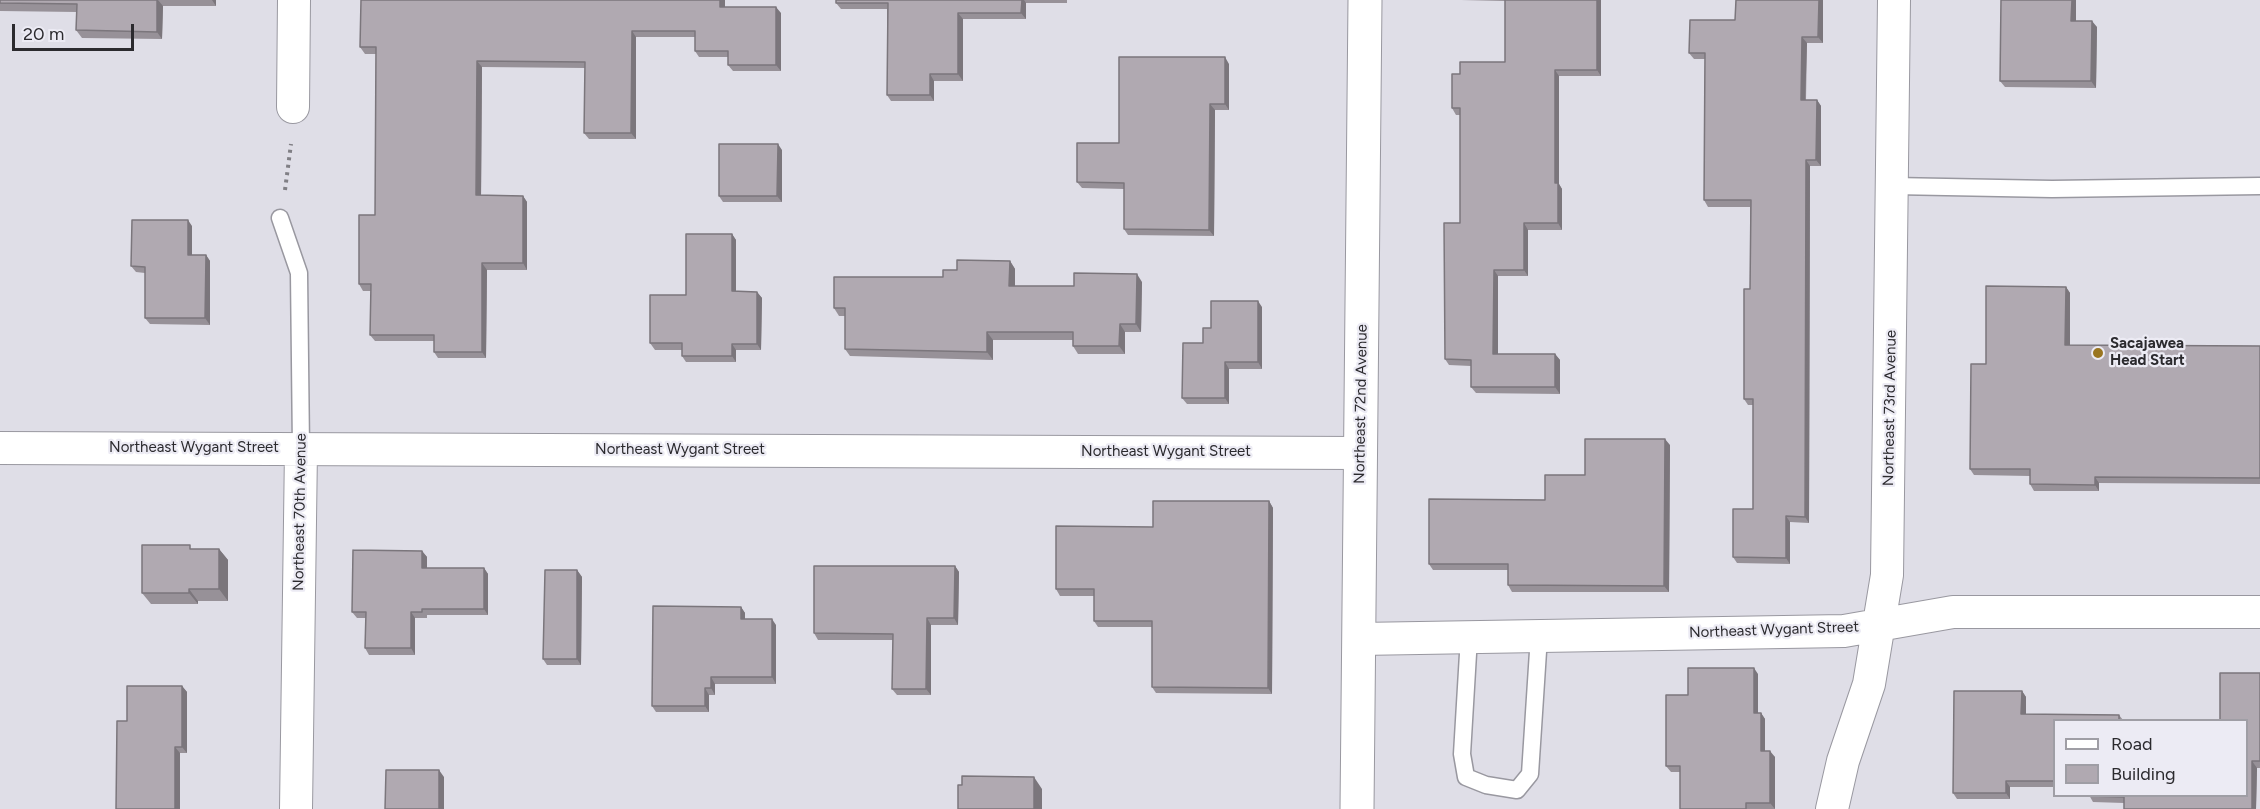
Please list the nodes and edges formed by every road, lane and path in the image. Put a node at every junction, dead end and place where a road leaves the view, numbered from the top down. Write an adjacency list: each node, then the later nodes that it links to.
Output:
1 (294, 0): 4 (street)
2 (1365, 0): 10 (street, Northeast 72nd Avenue)
3 (1894, 0): 5 (street, Northeast 73rd Avenue)
4 (293, 107): 7 (path)
5 (1893, 186): 6 (lane); 12 (street, Northeast 73rd Avenue)
6 (2260, 186)
7 (280, 218): 9 (lane, Northeast 70th Avenue)
8 (0, 448): 9 (street, Northeast Wygant Street)
9 (301, 449): 10 (street, Northeast Wygant Street); 16 (street, Northeast 70th Avenue)
10 (1360, 453): 15 (street, Northeast 72nd Avenue)
11 (2260, 612): 12 (street, Northeast Wygant Street)
12 (1878, 625): 13 (street, Northeast Wygant Street); 18 (street, Northeast 73rd Avenue)
13 (1539, 636): 14 (street, Northeast Wygant Street); 14 (lane)
14 (1469, 637): 15 (street, Northeast Wygant Street)
15 (1359, 639): 17 (street, Northeast 72nd Avenue)
16 (296, 809)
17 (1357, 809)
18 (1832, 809)

